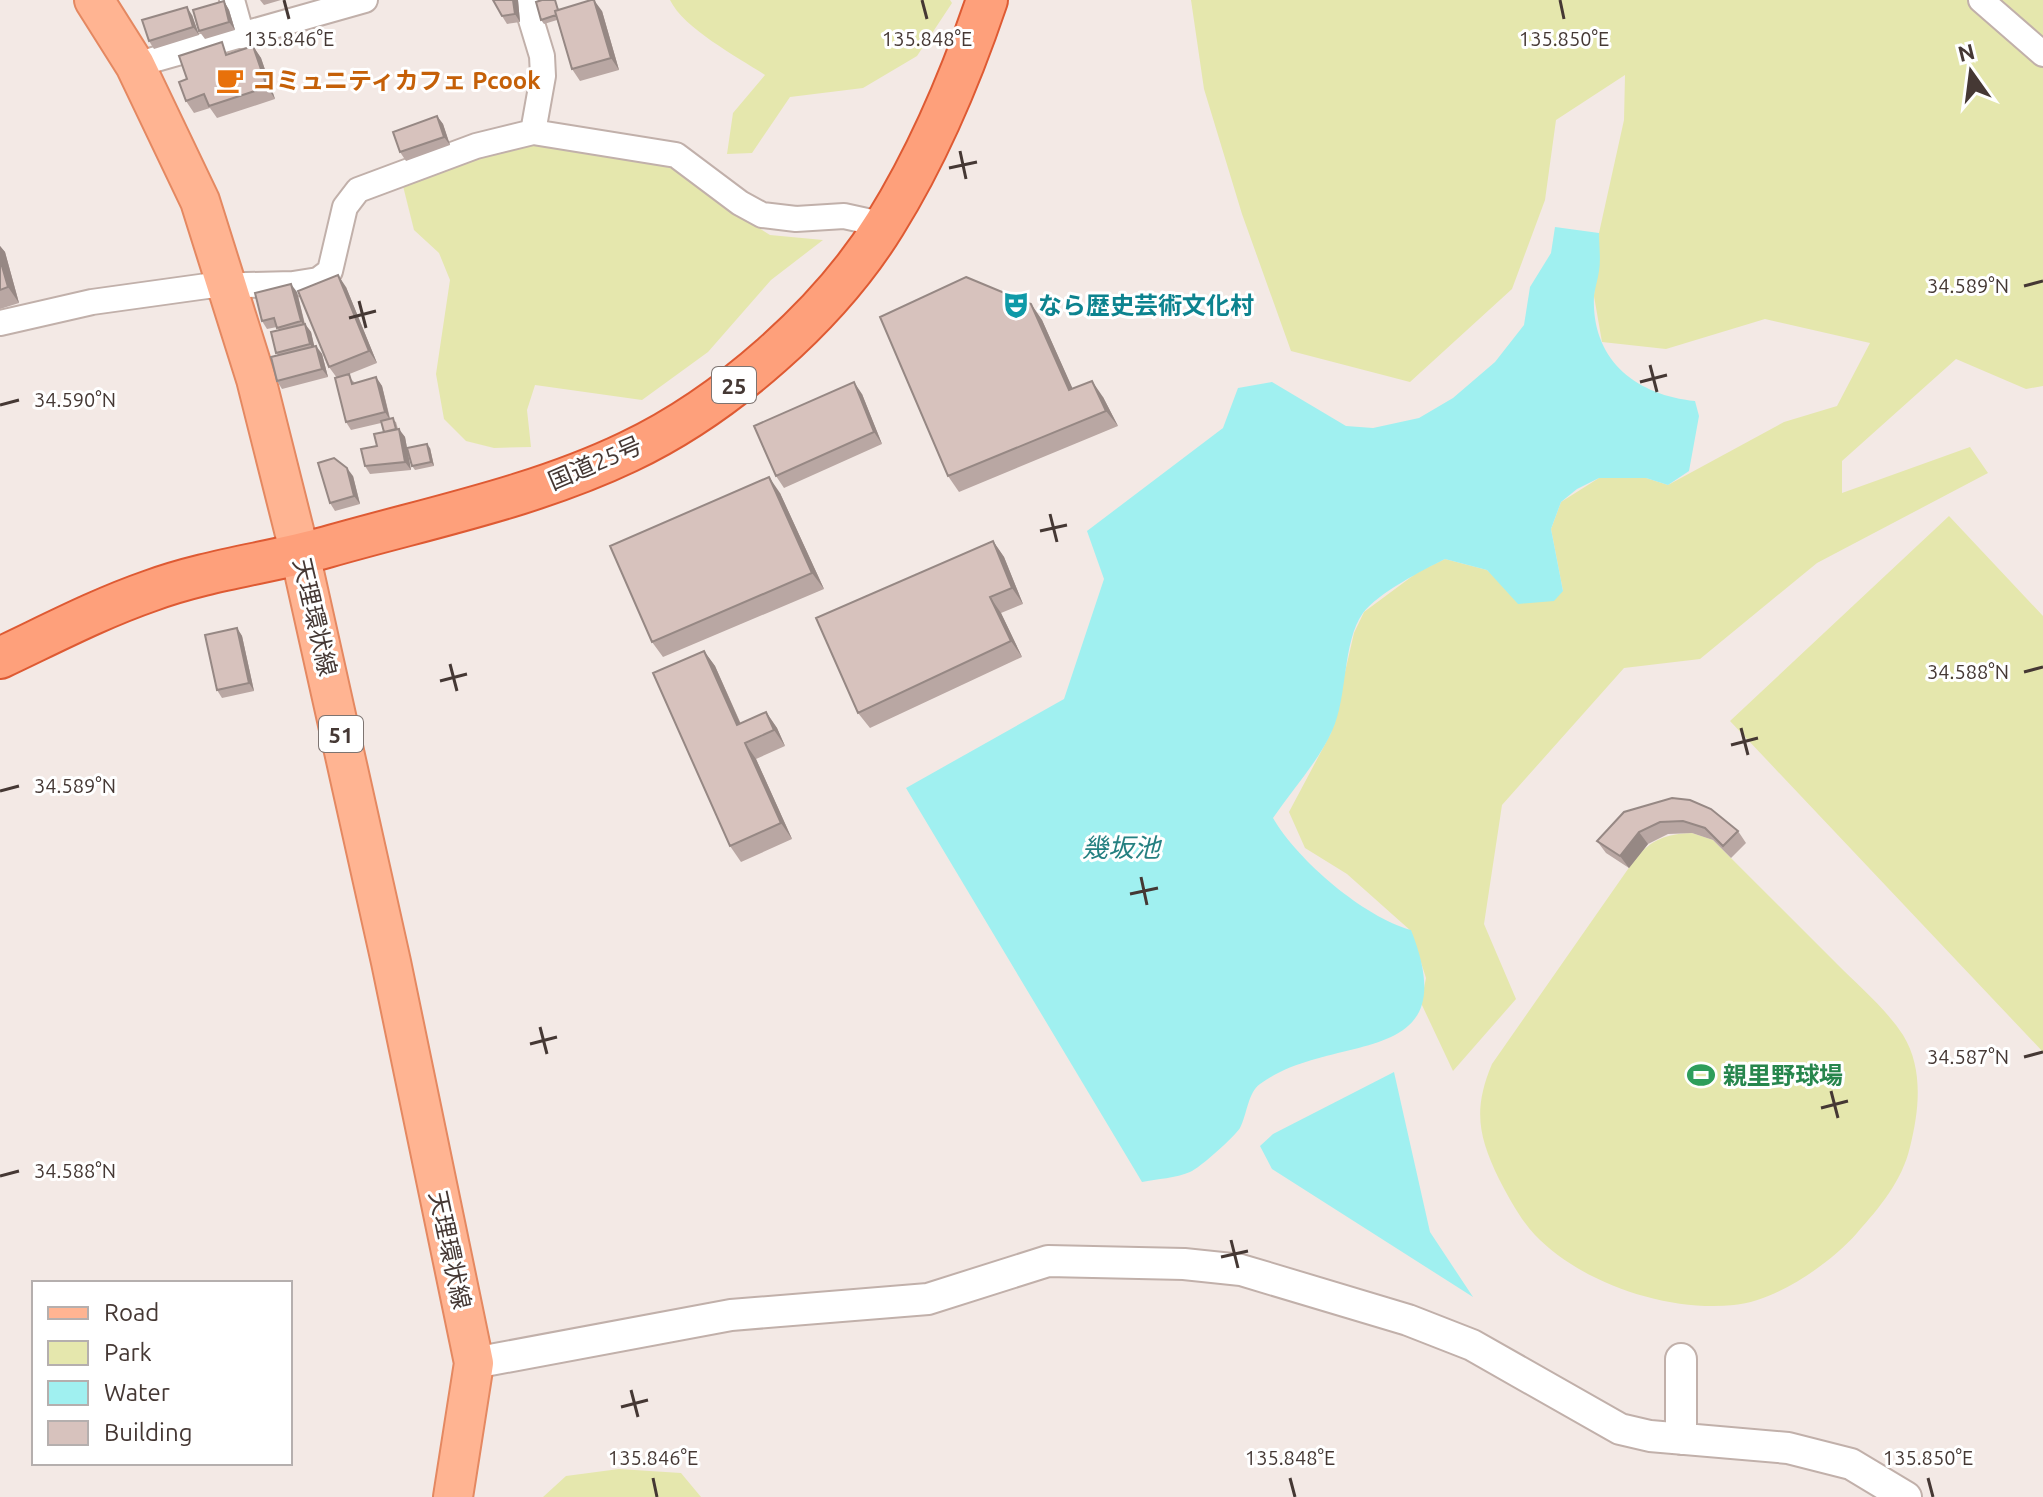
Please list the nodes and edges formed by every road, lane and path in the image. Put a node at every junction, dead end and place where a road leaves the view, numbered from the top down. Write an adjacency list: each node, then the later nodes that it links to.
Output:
1 (94, 0): 9 (main road, 天理環状線 / 51)
2 (232, 0): 7 (street)
3 (365, 0): 7 (street)
4 (525, 0): 10 (street)
5 (987, 0): 11 (highway, 国道25号 / 25)
6 (1981, 0): 8 (street)
7 (242, 36): 9 (street)
8 (2043, 54)
9 (135, 65): 12 (main road, 天理環状線 / 51)
10 (533, 132): 11 (street); 12 (street)
11 (885, 225): 14 (highway, 国道25号 / 25)
12 (228, 287): 13 (street); 14 (main road, 天理環状線 / 51)
13 (0, 323)
14 (300, 554): 15 (highway, 国道25号 / 25); 17 (main road, 天理環状線 / 51)
15 (0, 658)
16 (1681, 1359): 18 (street)
17 (474, 1363): 18 (street); 19 (main road, 天理環状線 / 51)
18 (1681, 1439): 20 (street)
19 (453, 1497)
20 (1906, 1497)

